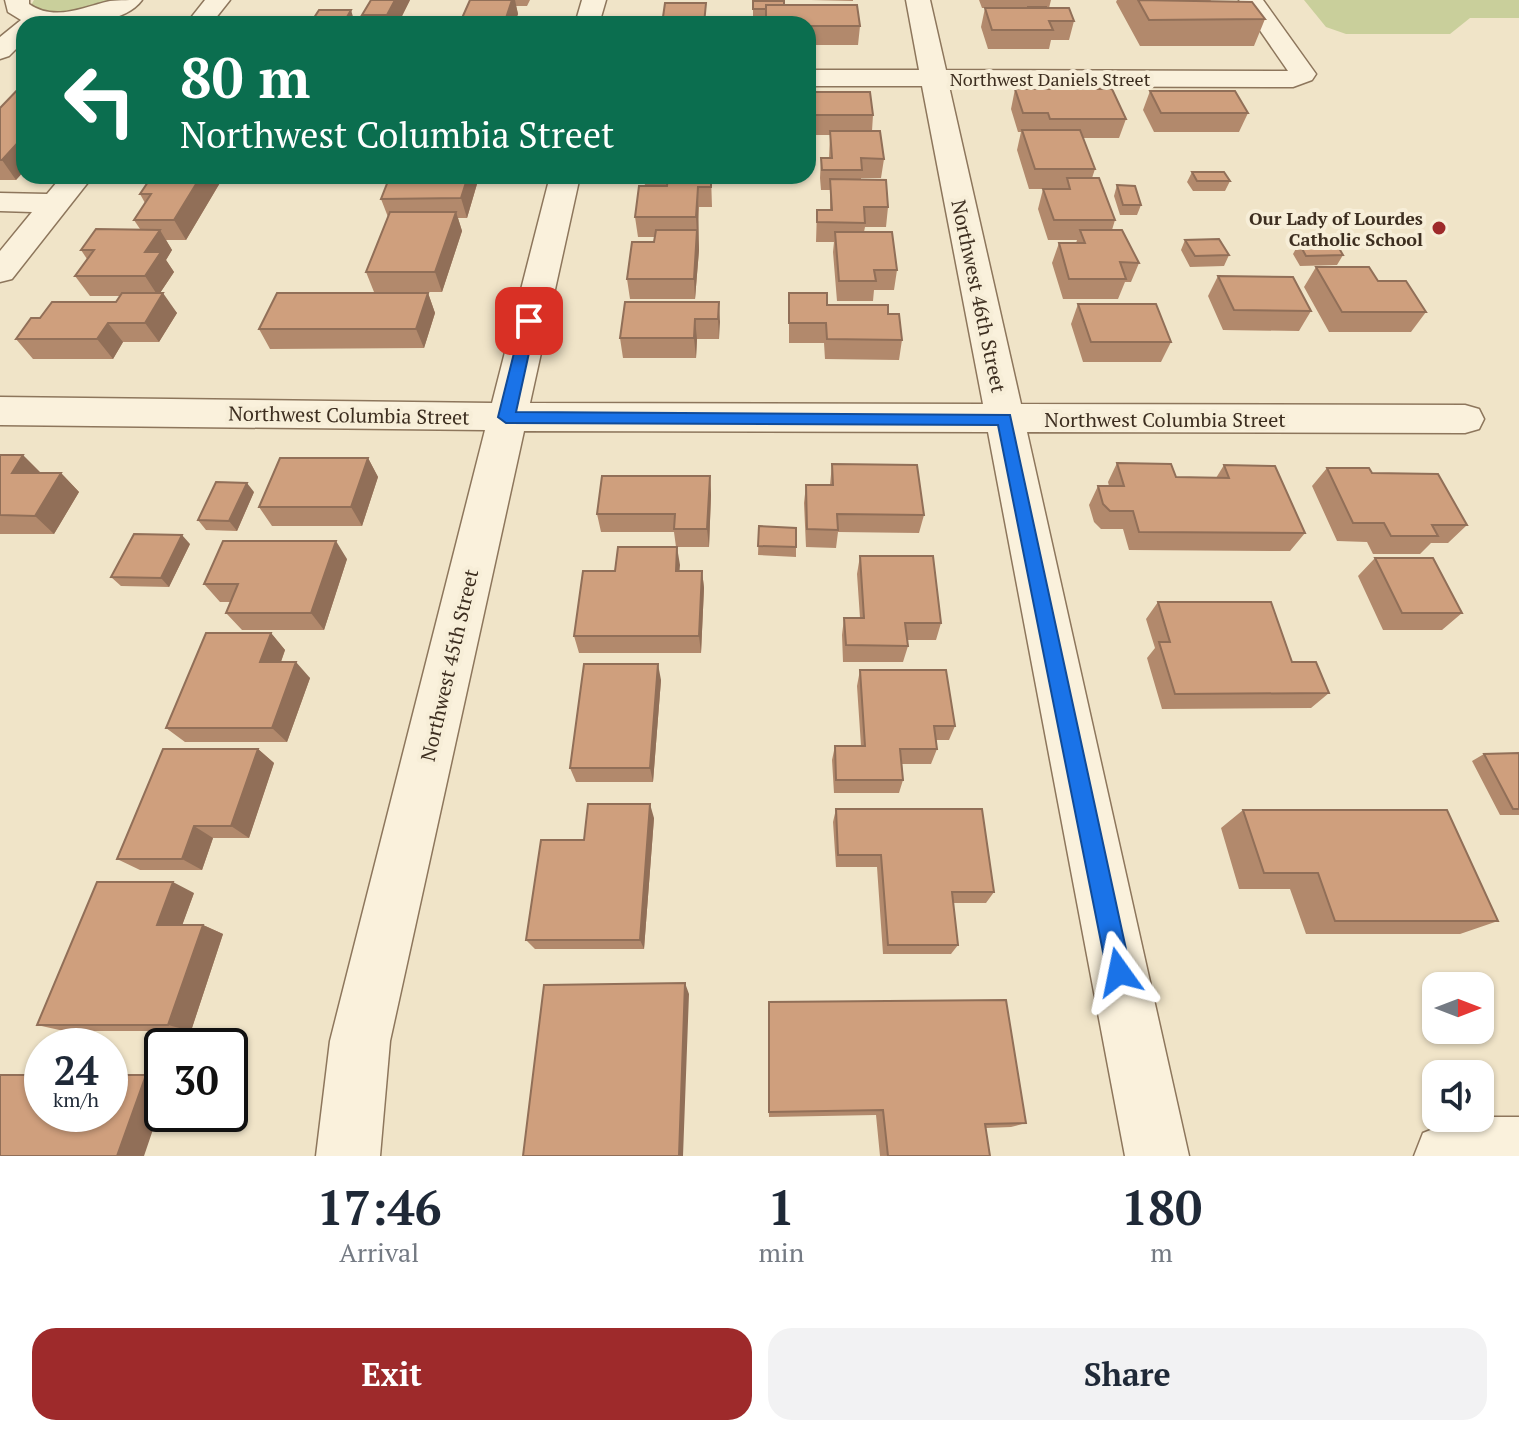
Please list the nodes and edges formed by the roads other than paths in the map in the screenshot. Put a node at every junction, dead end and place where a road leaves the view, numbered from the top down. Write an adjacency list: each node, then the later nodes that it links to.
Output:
1 (130, 0): 5 (street)
2 (218, 0): 6 (street)
3 (918, 0): 10 (street, Northwest 46th Street)
4 (1251, 0): 10 (street, Northwest Daniels Street)
5 (17, 16)
6 (205, 16)
7 (16, 18): 8 (street)
8 (0, 51)
9 (816, 78): 10 (street, Northwest Daniels Street)
10 (934, 78): 18 (street, Northwest 46th Street)
11 (71, 184): 14 (street)
12 (563, 184): 17 (street, Northwest 45th Street)
13 (0, 202): 14 (street)
14 (56, 203): 15 (street)
15 (0, 272)
16 (0, 411): 17 (street, Northwest Columbia Street)
17 (506, 417): 18 (street, Northwest Columbia Street); 21 (street, Northwest 45th Street)
18 (1005, 419): 19 (street, Northwest Columbia Street); 22 (street, Northwest 46th Street)
19 (1465, 419)
20 (1519, 1149): 23 (street)
21 (348, 1156)
22 (1157, 1156)
23 (1446, 1156)

